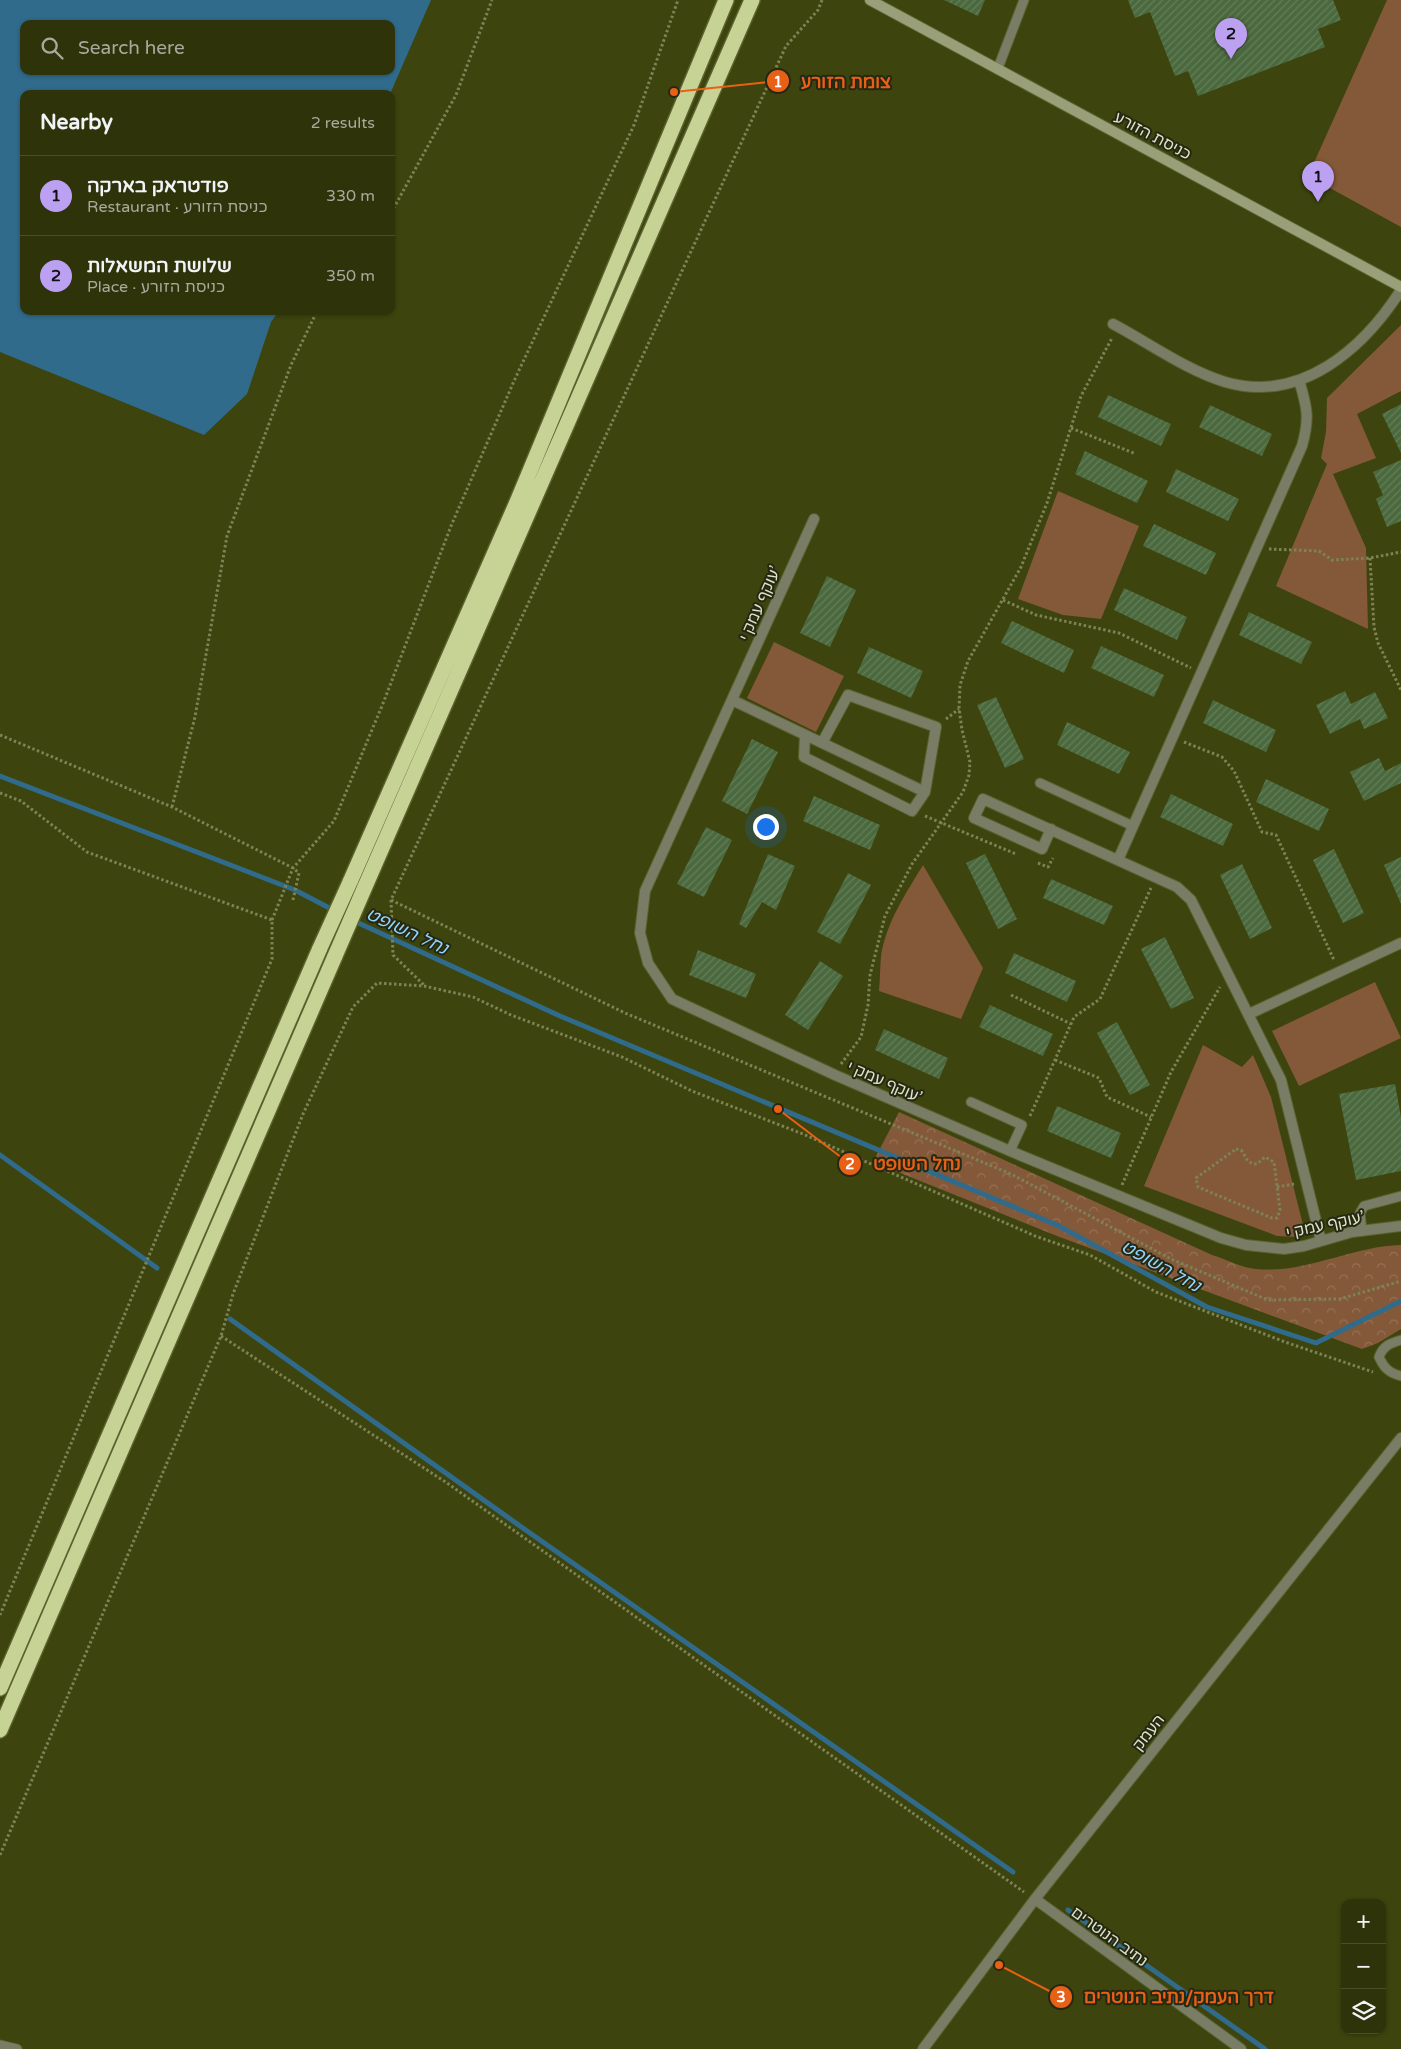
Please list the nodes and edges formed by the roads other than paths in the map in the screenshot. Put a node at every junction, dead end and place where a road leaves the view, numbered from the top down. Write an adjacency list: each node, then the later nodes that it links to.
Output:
1 (726, 0): 31 (highway, bridge)
2 (870, 0): 6 (street, כניסת הזורע)
3 (877, 0): 6 (street, כניסת הזורע)
4 (1024, 0): 7 (lane)
5 (752, 3): 32 (highway, bridge)
6 (890, 10): 7 (street, כניסת הזורע)
7 (998, 68): 8 (street, כניסת הזורע)
8 (1401, 288): 10 (street)
9 (1116, 325): 10 (street)
10 (1299, 380): 17 (street)
11 (814, 519): 12 (street, עוקף עמק י’)
12 (732, 700): 13 (street); 23 (street, עוקף עמק י’)
13 (805, 735): 14 (street); 16 (street)
14 (822, 743): 16 (street); 16 (street)
15 (1040, 783): 17 (lane)
16 (925, 792)
17 (1133, 826): 19 (street)
18 (1051, 829): 18 (street); 19 (street)
19 (1118, 860): 21 (street)
20 (1401, 943): 21 (street)
21 (1248, 1014): 27 (street)
22 (971, 1102): 23 (lane)
23 (1010, 1152): 27 (street, עוקף עמק י’)
24 (1401, 1196): 26 (lane)
25 (1401, 1226): 26 (street, עוקף עמק י’)
26 (1362, 1231): 27 (street, עוקף עמק י’)
27 (1321, 1240)
28 (1401, 1340): 29 (lane)
29 (1401, 1376)
30 (1401, 1438): 33 (street, העמק)
31 (0, 1688)
32 (0, 1730)
33 (1035, 1899): 36 (street, העמק); 37 (street, נתיב הנוטרים)
34 (0, 2045): 35 (lane)
35 (17, 2049)
36 (923, 2049)
37 (1241, 2049)

